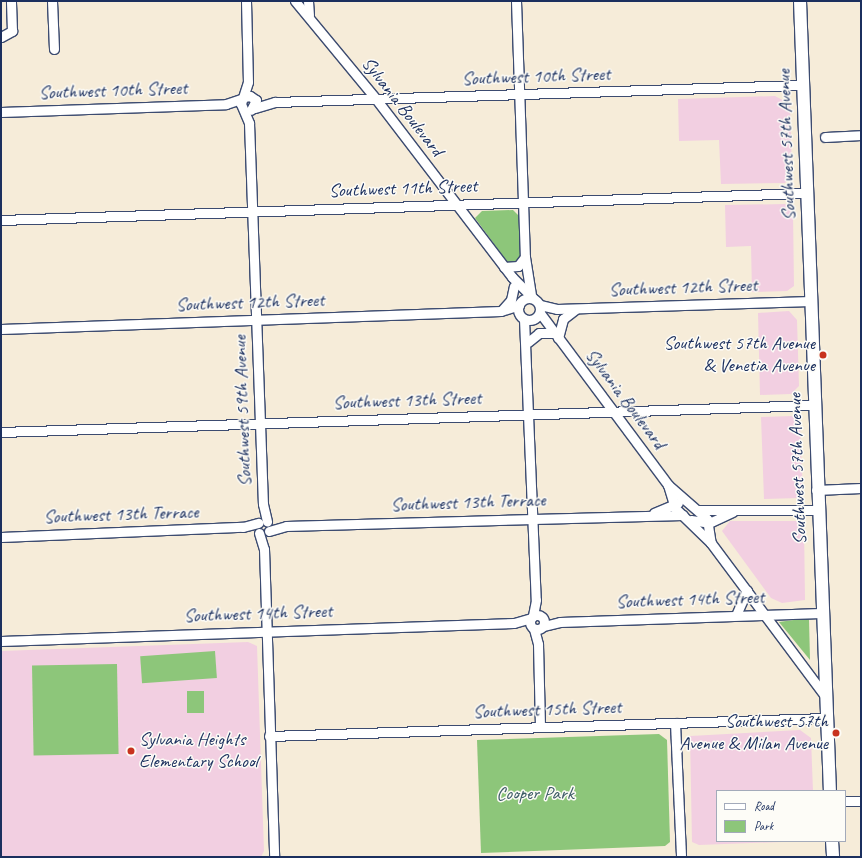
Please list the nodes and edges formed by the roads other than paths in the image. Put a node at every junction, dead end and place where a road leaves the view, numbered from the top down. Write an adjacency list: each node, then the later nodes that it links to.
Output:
1 (11, 1): 9 (street)
2 (52, 1): 10 (street)
3 (246, 1): 14 (street, Southwest 59th Avenue)
4 (295, 1): 8 (street, Sylvania Boulevard)
5 (308, 1): 8 (street)
6 (516, 1): 12 (street)
7 (800, 1): 11 (main road, Southwest 57th Avenue)
8 (309, 15): 13 (street, Sylvania Boulevard)
9 (1, 37)
10 (54, 49)
11 (802, 85): 12 (street, Southwest 10th Street); 18 (main road, Southwest 57th Avenue)
12 (519, 94): 13 (street, Southwest 10th Street); 19 (street)
13 (376, 99): 14 (street, Southwest 10th Street); 20 (street, Sylvania Boulevard)
14 (249, 103): 15 (street, Southwest 10th Street); 21 (street, Southwest 59th Avenue)
15 (1, 112)
16 (861, 135): 17 (street)
17 (825, 137)
18 (806, 193): 19 (street, Southwest 11th Street); 27 (main road, Southwest 57th Avenue)
19 (523, 202): 20 (street, Southwest 11th Street); 23 (street)
20 (456, 204): 21 (street, Southwest 11th Street); 24 (street, Sylvania Boulevard)
21 (252, 211): 22 (street, Southwest 11th Street); 33 (street, Southwest 59th Avenue)
22 (1, 220)
23 (525, 257): 24 (street); 26 (street)
24 (504, 267): 25 (street, Sylvania Boulevard)
25 (513, 281): 26 (street, Sylvania Boulevard); 28 (street, Sylvania Boulevard); 31 (street)
26 (533, 298): 28 (street, Southwest 12th Street); 29 (street, Sylvania Boulevard)
27 (811, 301): 30 (street, Southwest 12th Street); 37 (main road, Southwest 57th Avenue)
28 (519, 304): 31 (street, Southwest 12th Street); 32 (street, Sylvania Boulevard)
29 (540, 309): 30 (street, Southwest 12th Street); 32 (street, Southwest 12th Street); 35 (street, Sylvania Boulevard)
30 (577, 309): 35 (street)
31 (501, 311): 32 (street, Southwest 12th Street); 33 (street, Southwest 12th Street)
32 (524, 318): 35 (street, Sylvania Boulevard); 36 (street, Sylvania Boulevard)
33 (256, 319): 34 (street, Southwest 12th Street); 40 (street, Southwest 59th Avenue)
34 (1, 329)
35 (556, 335): 36 (street); 38 (street, Sylvania Boulevard)
36 (528, 342): 39 (street, Sylvania Boulevard)
37 (814, 405): 38 (street, Southwest 13th Street); 44 (main road, Southwest 57th Avenue)
38 (614, 412): 39 (street, Southwest 13th Street); 42 (street, Sylvania Boulevard)
39 (530, 414): 40 (street, Southwest 13th Street); 51 (street, Sylvania Boulevard)
40 (260, 423): 41 (street, Southwest 13th Street); 54 (street, Southwest 59th Avenue)
41 (1, 432)
42 (668, 485): 45 (street, Sylvania Boulevard); 46 (street, Sylvania Boulevard)
43 (861, 488): 44 (street)
44 (816, 490): 47 (main road, Southwest 57th Avenue)
45 (673, 504): 46 (street); 49 (street, Southwest 13th Terrace); 50 (street, Sylvania Boulevard)
46 (694, 508): 48 (street); 53 (street, Sylvania Boulevard)
47 (817, 510): 48 (street); 58 (main road, Southwest 57th Avenue)
48 (733, 512): 53 (street)
49 (654, 514): 50 (street, Southwest 13th Terrace); 51 (street, Southwest 13th Terrace)
50 (683, 515): 52 (street, Sylvania Boulevard)
51 (534, 518): 54 (street, Southwest 13th Terrace); 61 (street, Sylvania Boulevard)
52 (691, 520): 53 (street); 56 (street, Sylvania Boulevard)
53 (709, 523): 56 (street)
54 (263, 527): 55 (street, Southwest 13th Terrace); 62 (street, Southwest 59th Avenue)
55 (1, 537)
56 (711, 542): 57 (street, Sylvania Boulevard)
57 (747, 590): 59 (street); 60 (street, Sylvania Boulevard)
58 (821, 613): 60 (street, Southwest 14th Street); 64 (main road, Southwest 57th Avenue)
59 (736, 615): 60 (street, Southwest 14th Street); 61 (street, Southwest 14th Street)
60 (767, 615): 64 (street, Sylvania Boulevard)
61 (538, 622): 62 (street, Southwest 14th Street); 67 (street, Sylvania Boulevard)
62 (267, 631): 63 (street, Southwest 14th Street); 68 (street, Southwest 59th Avenue)
63 (1, 641)
64 (824, 696): 65 (main road, Southwest 57th Avenue)
65 (825, 718): 66 (street, Southwest 15th Street); 69 (main road, Southwest 57th Avenue)
66 (675, 723): 67 (street, Southwest 15th Street); 74 (street)
67 (540, 727): 68 (street, Southwest 15th Street)
68 (269, 736): 73 (street, Southwest 59th Avenue)
69 (830, 790)
70 (846, 801): 71 (street)
71 (861, 801)
72 (832, 842): 75 (main road)
73 (274, 857)
74 (681, 857)
75 (833, 857)

